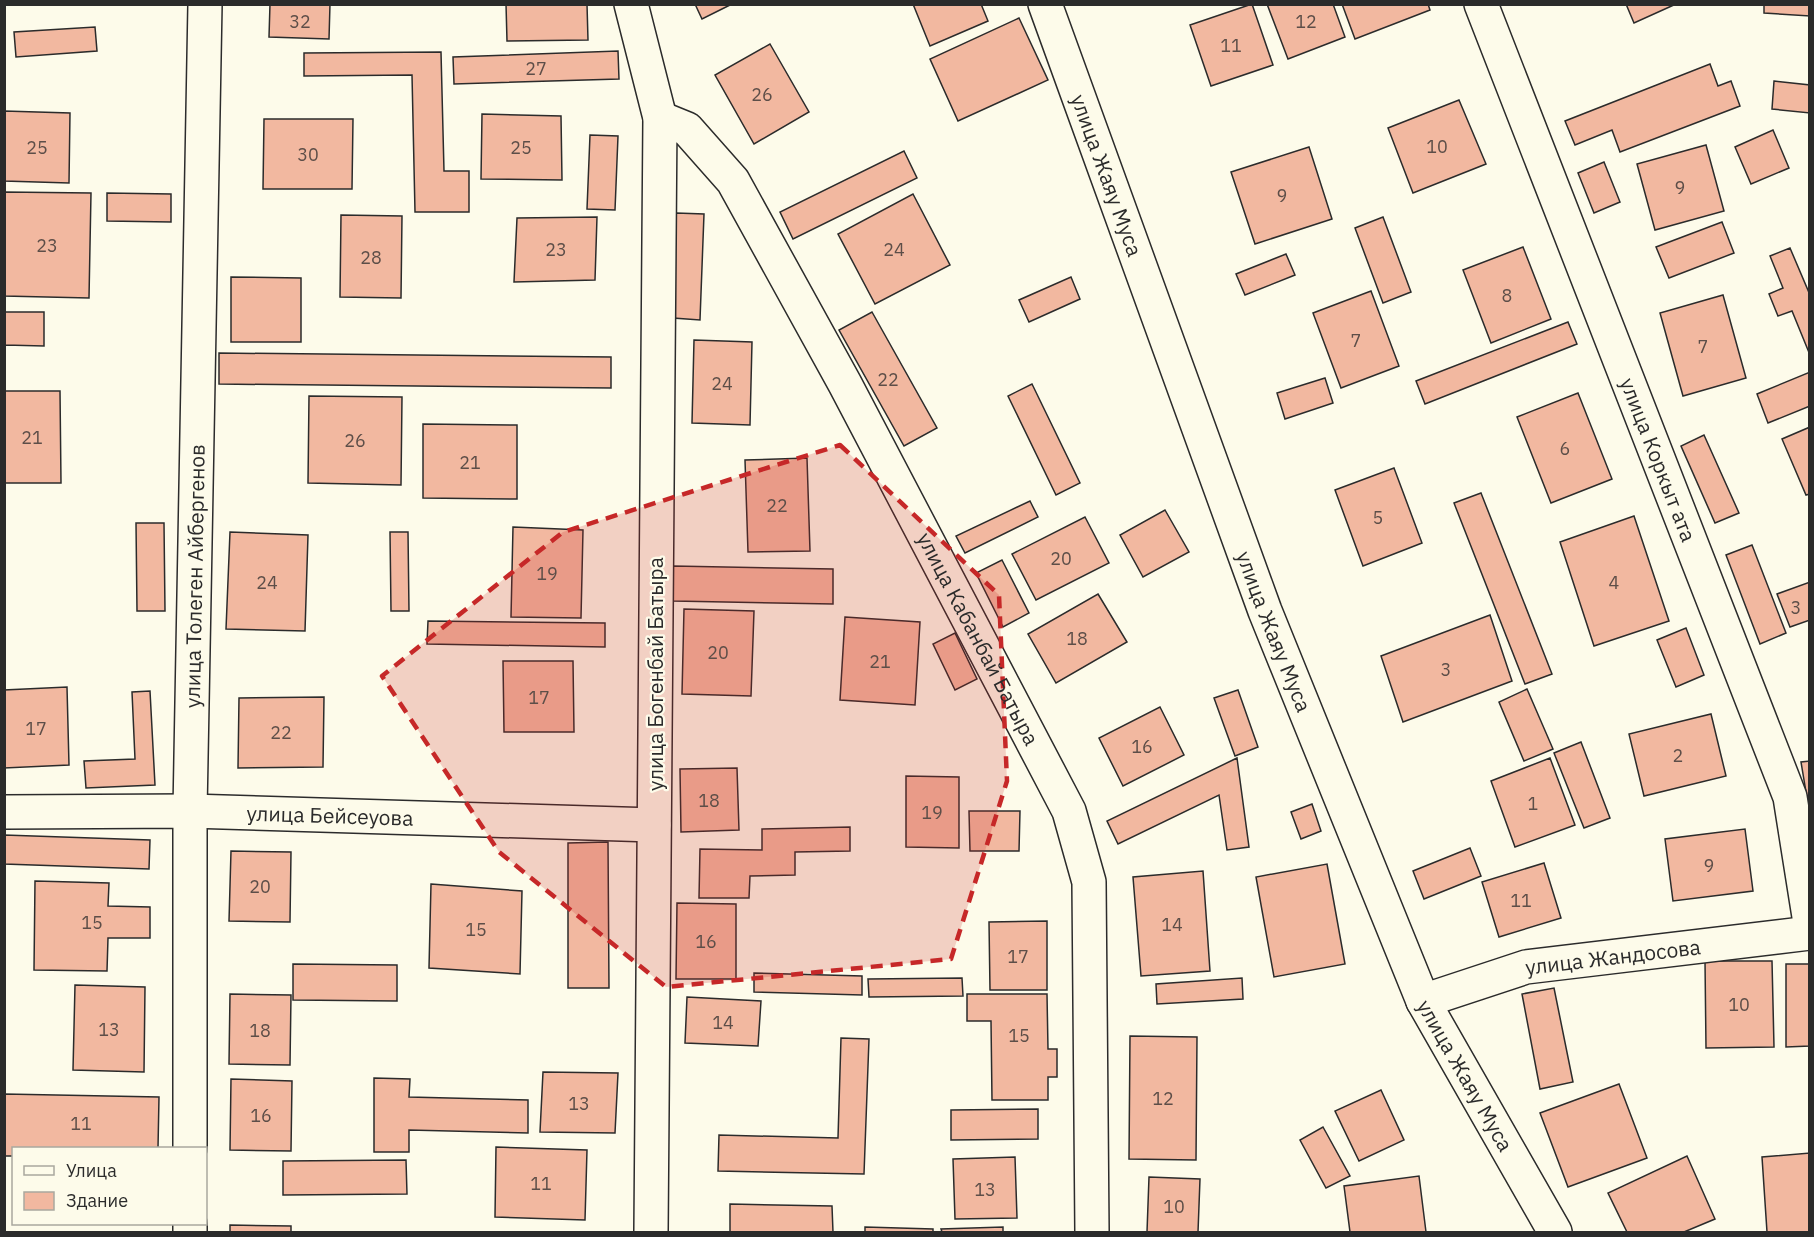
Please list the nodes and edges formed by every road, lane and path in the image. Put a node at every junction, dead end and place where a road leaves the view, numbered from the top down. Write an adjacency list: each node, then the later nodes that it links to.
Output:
1 (205, 4): 6 (street, улица Толеген Айбергенов)
2 (631, 4): 5 (street)
3 (1045, 4): 11 (street, улица Жаяу Муса)
4 (1481, 4): 9 (street, улица Коркыт ата)
5 (659, 117): 8 (street, улица Богенбай Батыра); 14 (street, улица Кабанбай Батыра)
6 (190, 811): 7 (street, улица Бейсеуова); 8 (street, улица Бейсеуова); 12 (street, улица Толеген Айбергенов)
7 (4, 812)
8 (654, 825): 13 (street, улица Богенбай Батыра)
9 (1809, 923)
10 (1809, 933): 11 (street, улица Жандосова)
11 (1423, 1001): 15 (street, улица Жаяу Муса)
12 (190, 1147)
13 (651, 1233)
14 (1092, 1233)
15 (1555, 1233)

